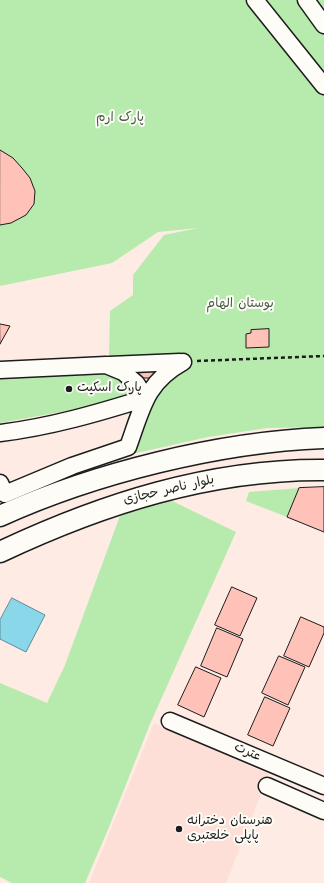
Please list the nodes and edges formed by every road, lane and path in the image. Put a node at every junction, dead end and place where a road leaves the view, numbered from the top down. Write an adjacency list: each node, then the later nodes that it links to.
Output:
1 (255, 0): 4 (street)
2 (306, 0): 3 (street)
3 (324, 25)
4 (324, 86)
5 (324, 356): 6 (path)
6 (183, 362): 7 (street); 9 (street)
7 (106, 366): 8 (street); 9 (street)
8 (0, 370)
9 (146, 398): 10 (street); 13 (street)
10 (0, 433)
11 (324, 438): 14 (main road)
12 (324, 470): 15 (main road, بلوار ناصر حجازی)
13 (2, 491)
14 (0, 516)
15 (0, 552)
16 (170, 721): 18 (street, عترت)
17 (267, 786): 19 (street)
18 (324, 786)
19 (324, 811)

